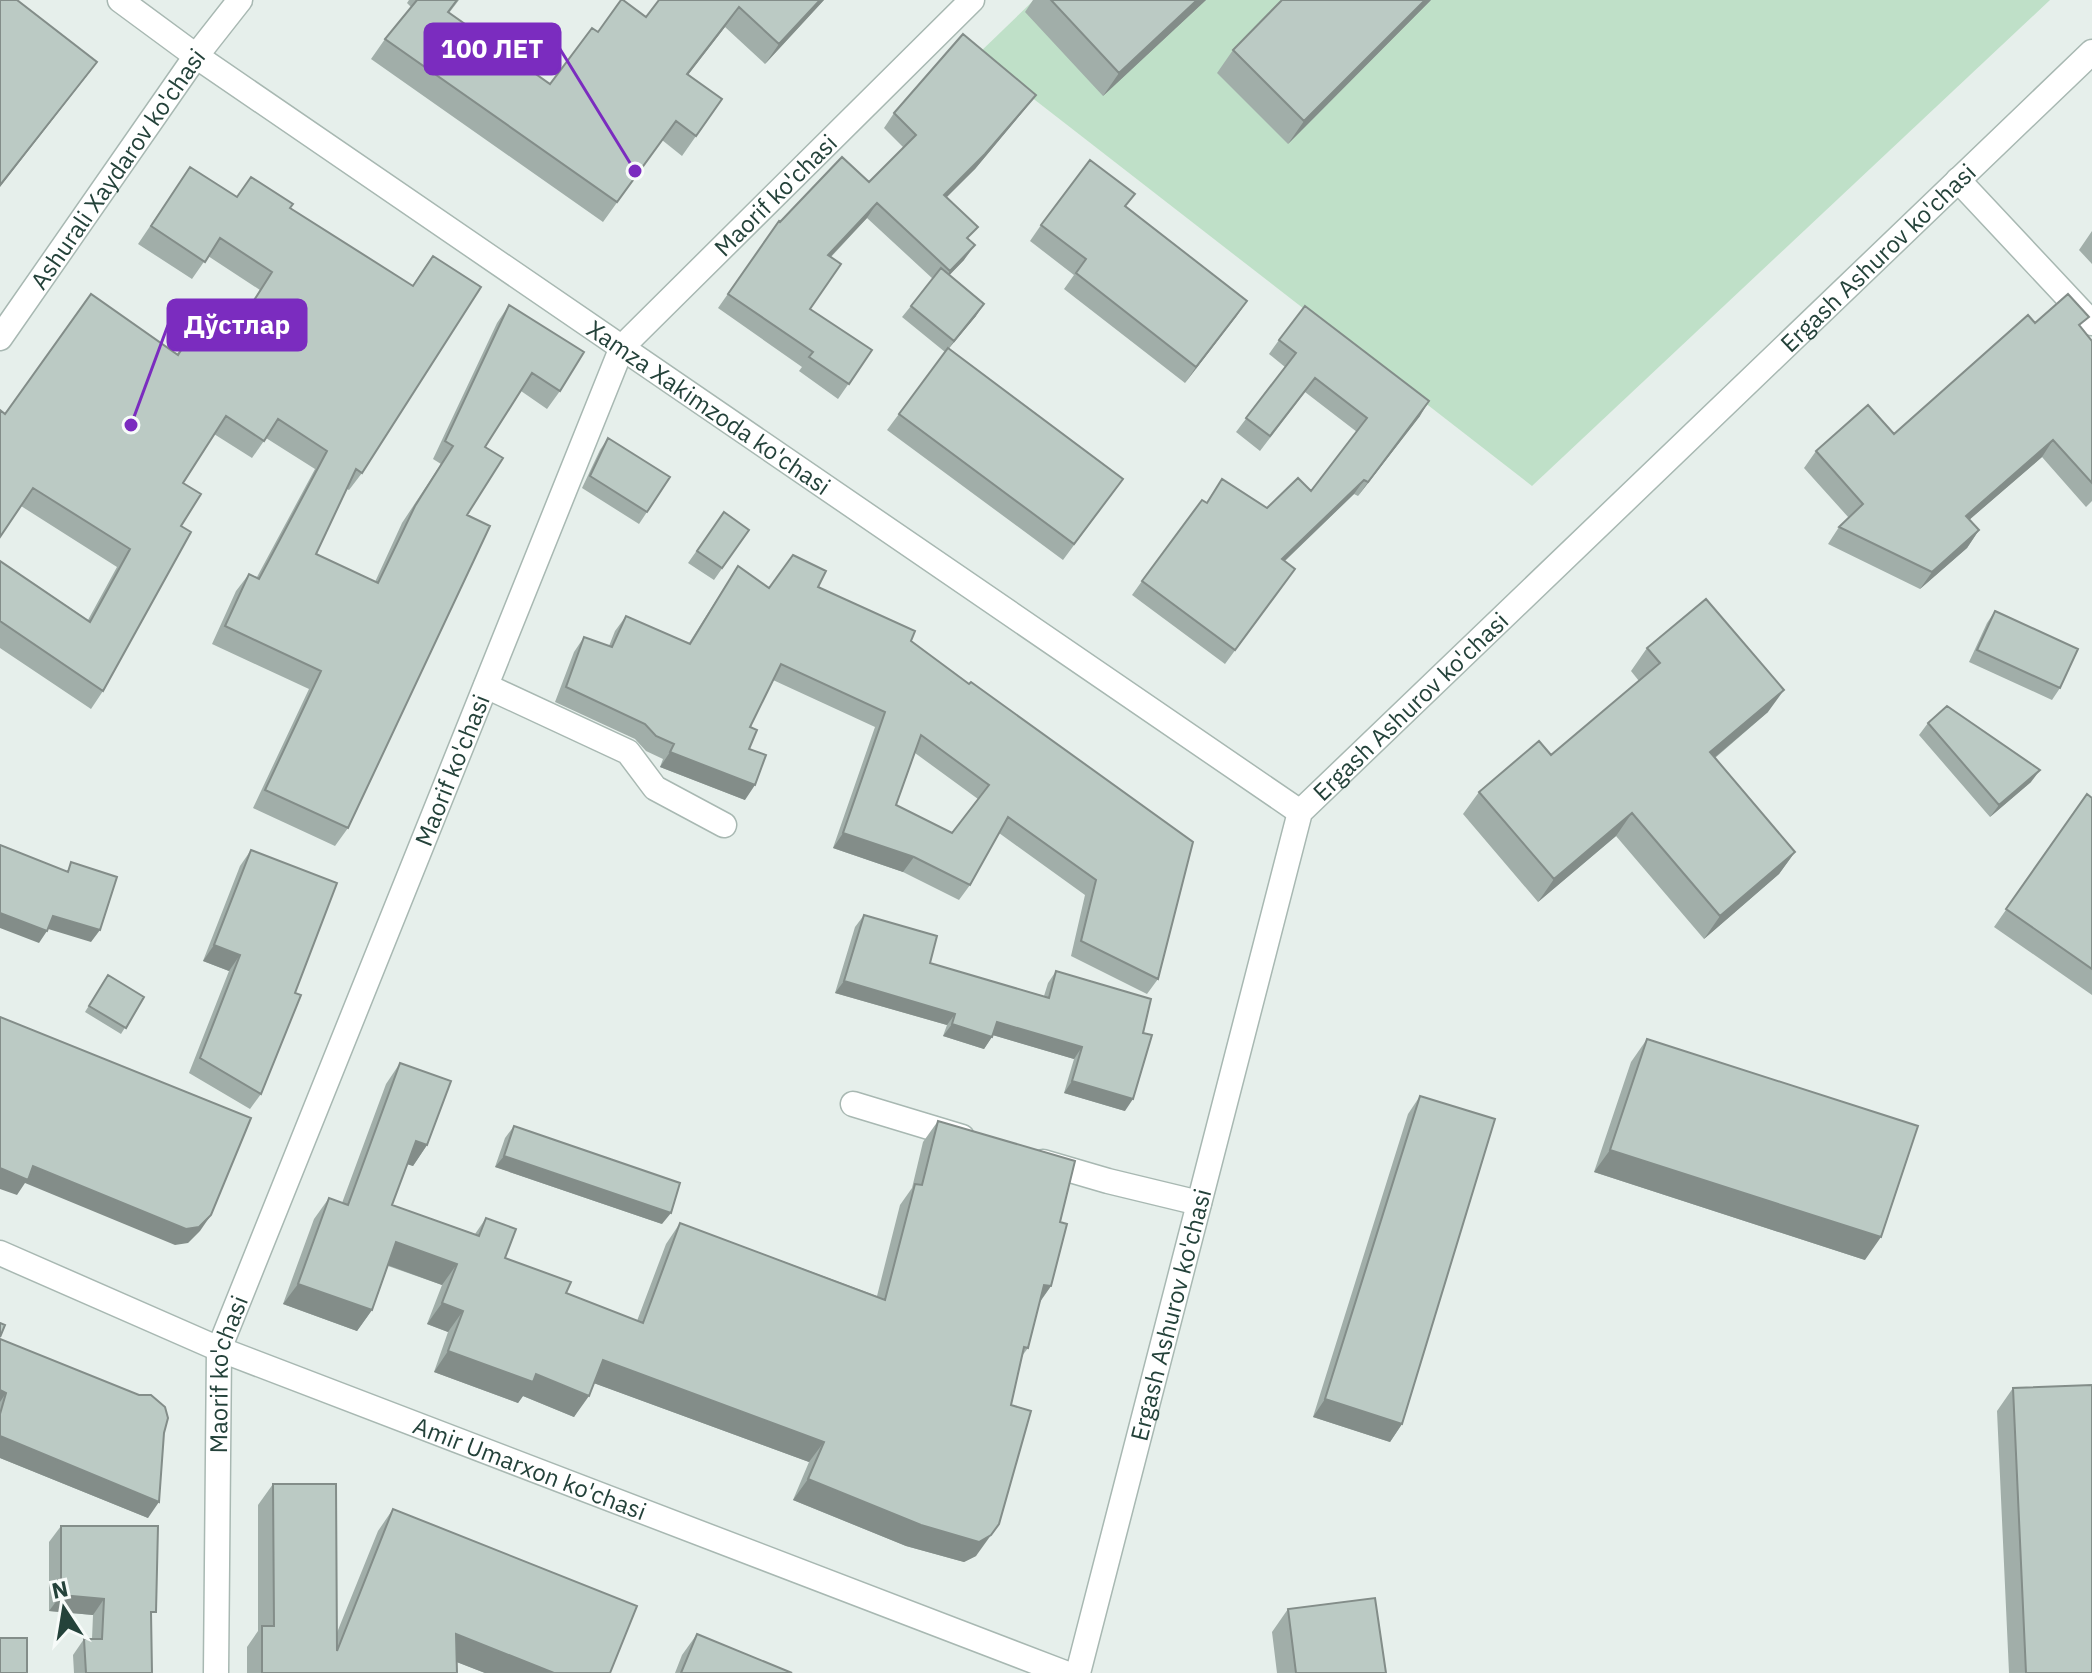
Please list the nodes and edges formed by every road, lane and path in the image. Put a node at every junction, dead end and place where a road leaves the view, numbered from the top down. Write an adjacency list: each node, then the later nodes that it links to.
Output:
1 (120, 0): 5 (street, Xamza Xakimzoda ko'chasi)
2 (240, 0): 5 (street, Ashurali Xaydarov ko'chasi)
3 (972, 0): 9 (street, Maorif ko'chasi)
4 (2092, 52): 6 (street, Ergash Ashurov ko'chasi)
5 (196, 56): 8 (street, Ashurali Xaydarov ko'chasi); 9 (street, Xamza Xakimzoda ko'chasi)
6 (1958, 180): 7 (street); 11 (street, Ergash Ashurov ko'chasi)
7 (2092, 323)
8 (0, 338)
9 (622, 347): 10 (street, Maorif ko'chasi); 11 (street, Xamza Xakimzoda ko'chasi)
10 (486, 686): 12 (street); 18 (street, Maorif ko'chasi)
11 (1300, 812): 16 (street, Ergash Ashurov ko'chasi)
12 (724, 825)
13 (853, 1104): 14 (street)
14 (988, 1145)
15 (1018, 1154): 16 (street)
16 (1199, 1203): 21 (street, Ergash Ashurov ko'chasi)
17 (0, 1253): 18 (street, Amir Umarxon ko'chasi)
18 (219, 1349): 19 (street, Maorif ko'chasi); 20 (street, Amir Umarxon ko'chasi)
19 (216, 1673)
20 (1065, 1673)
21 (1078, 1673)

